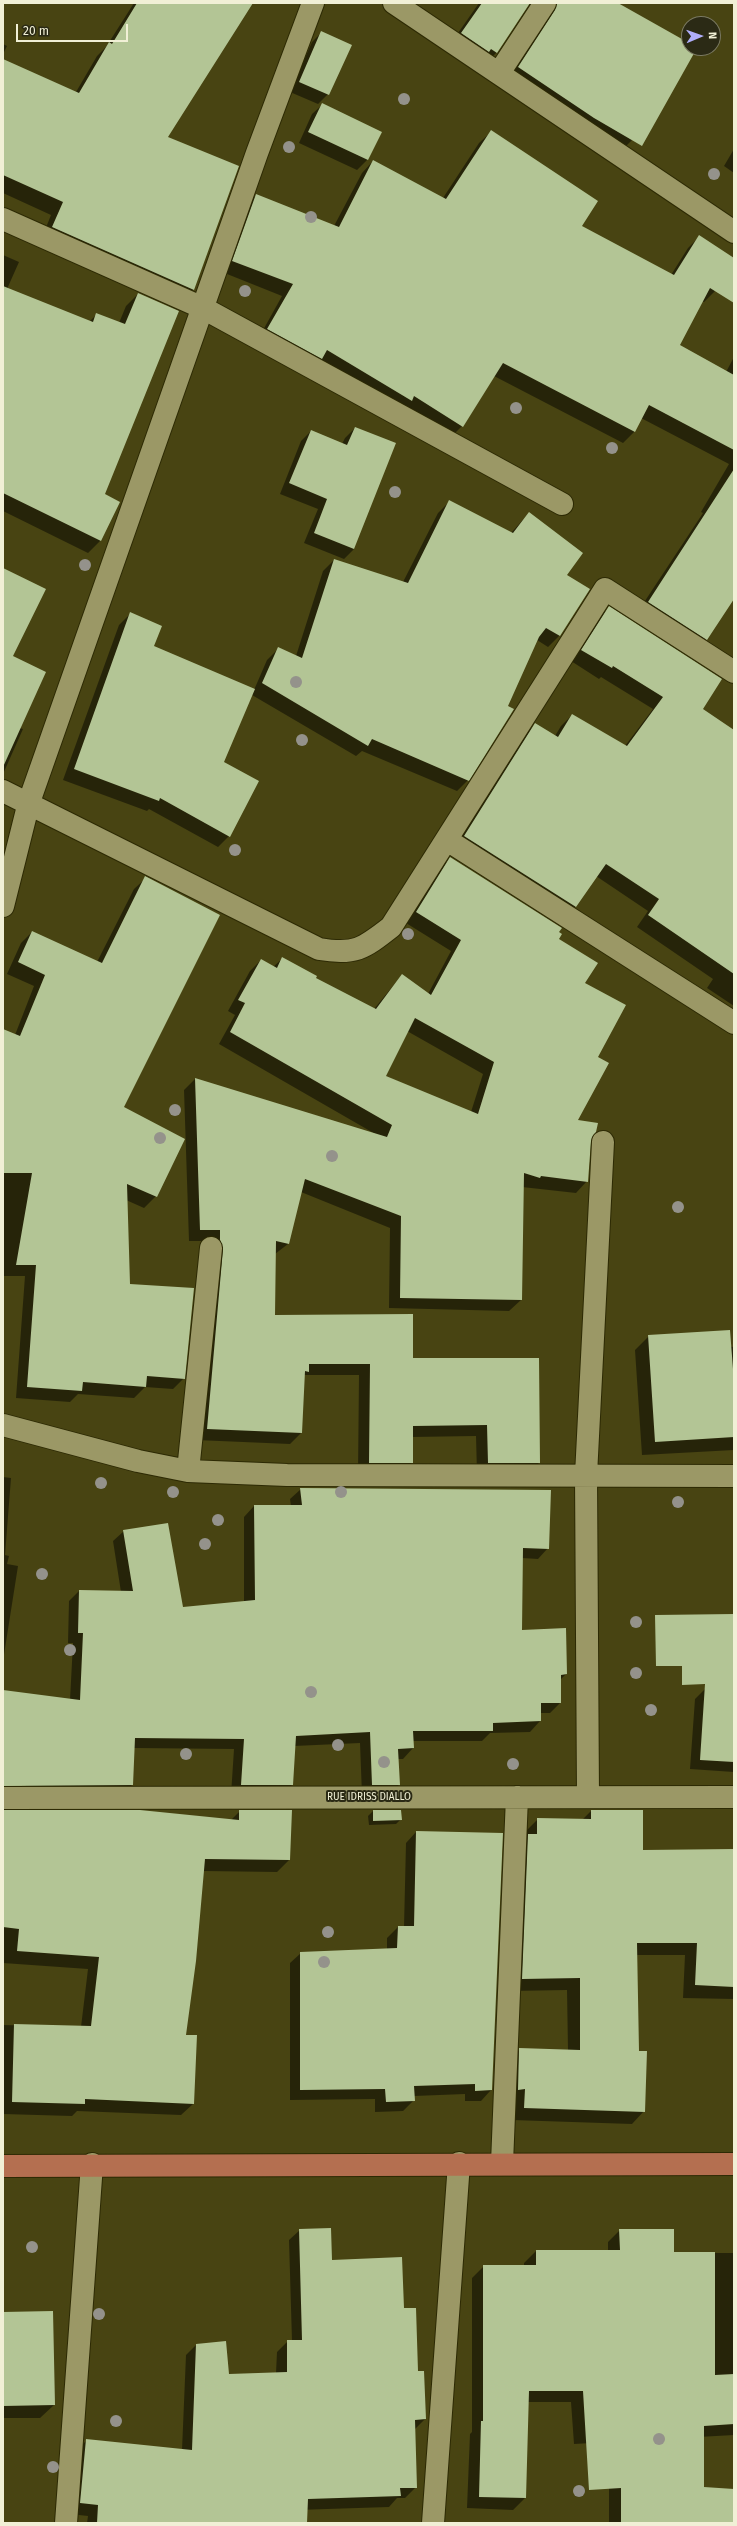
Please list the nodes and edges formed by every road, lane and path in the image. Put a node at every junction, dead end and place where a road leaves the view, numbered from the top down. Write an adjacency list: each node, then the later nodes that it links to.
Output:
1 (313, 3): 7 (street)
2 (394, 3): 4 (street)
3 (545, 3): 4 (street)
4 (499, 74): 6 (street)
5 (3, 219): 7 (street)
6 (734, 232)
7 (202, 308): 8 (street); 11 (street)
8 (562, 504)
9 (734, 672): 12 (street)
10 (3, 791): 11 (street)
11 (29, 802): 12 (street); 13 (street)
12 (447, 840): 14 (street)
13 (3, 906)
14 (734, 1023)
15 (603, 1142): 19 (street)
16 (211, 1248): 18 (street)
17 (3, 1426): 18 (street)
18 (188, 1471): 19 (street)
19 (586, 1475): 20 (street); 21 (street)
20 (734, 1476)
21 (588, 1796): 22 (street, RUE IDRISS DIALLO); 23 (street, RUE IDRISS DIALLO)
22 (517, 1797): 24 (street, RUE IDRISS DIALLO); 26 (street)
23 (734, 1797)
24 (3, 1798)
25 (459, 2163): 26 (highway); 27 (highway); 31 (street)
26 (502, 2163): 28 (highway)
27 (92, 2164): 29 (highway); 30 (street)
28 (734, 2164)
29 (3, 2166)
30 (66, 2523)
31 (433, 2523)

